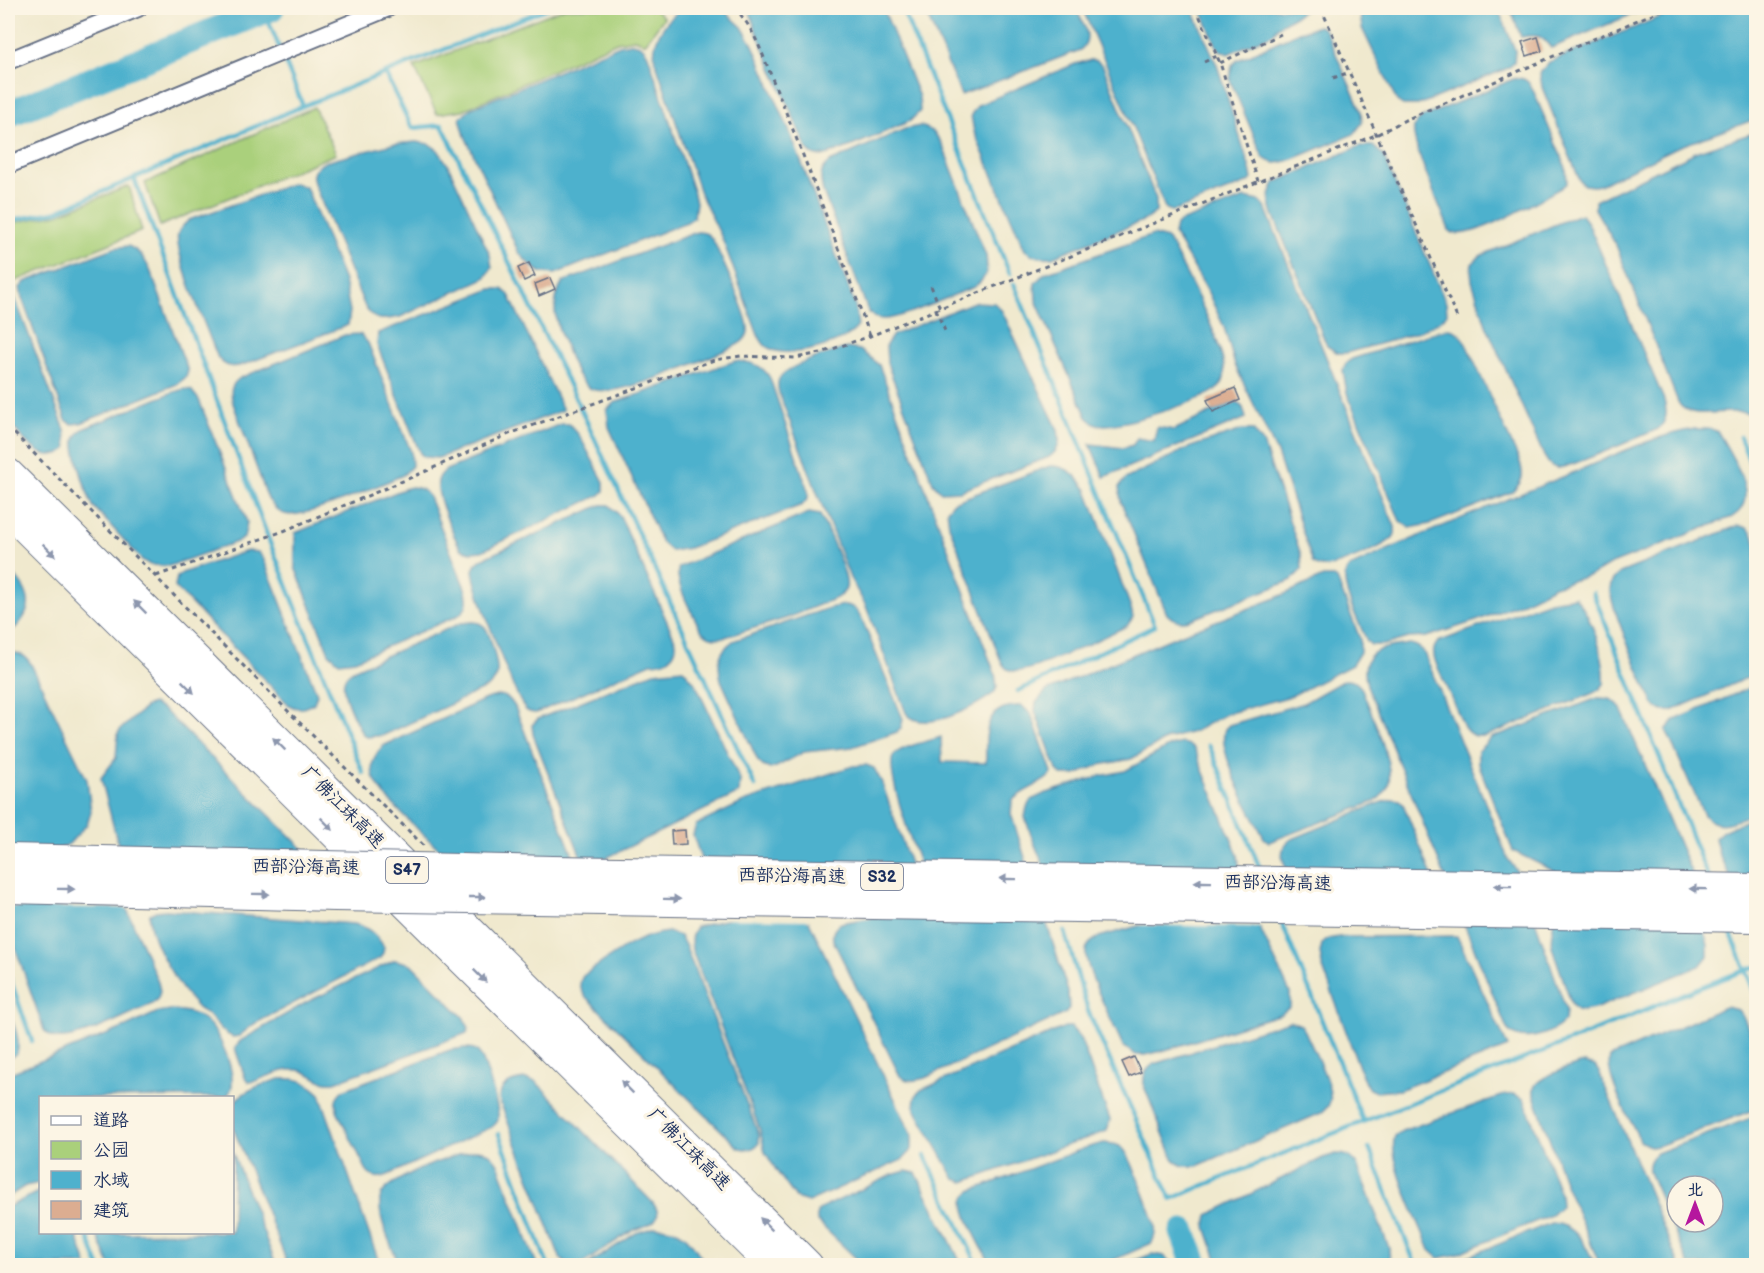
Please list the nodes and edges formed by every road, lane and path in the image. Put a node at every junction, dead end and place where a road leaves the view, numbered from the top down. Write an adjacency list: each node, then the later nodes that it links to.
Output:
1 (138, 8): 9 (street)
2 (388, 8): 15 (street)
3 (734, 8): 21 (path)
4 (1196, 8): 8 (path)
5 (1321, 8): 12 (path)
6 (1666, 8): 14 (path)
7 (1281, 34): 11 (path)
8 (1217, 56): 10 (path); 11 (path)
9 (8, 61)
10 (1204, 62)
11 (1220, 63): 16 (path)
12 (1350, 72): 13 (path); 14 (path)
13 (1333, 78)
14 (1378, 134): 16 (path); 19 (path)
15 (8, 165)
16 (1258, 181): 18 (path)
17 (931, 286): 18 (path)
18 (938, 309): 20 (path); 21 (path)
19 (1458, 320)
20 (945, 331)
21 (870, 336): 25 (path)
22 (8, 427): 25 (path)
23 (8, 475): 32 (highway, 广佛江珠高速 / S47, one-way to 23)
24 (8, 509): 31 (highway, 广佛江珠高速 / S47, one-way to 31)
25 (156, 576): 26 (path)
26 (431, 853)
27 (8, 860): 29 (highway, 西部沿海高速 / S32, one-way to 27, bridge)
28 (8, 887): 30 (highway, 西部沿海高速 / S32, one-way to 30, bridge)
29 (1756, 890)
30 (1756, 916)
31 (774, 1266)
32 (807, 1266)

